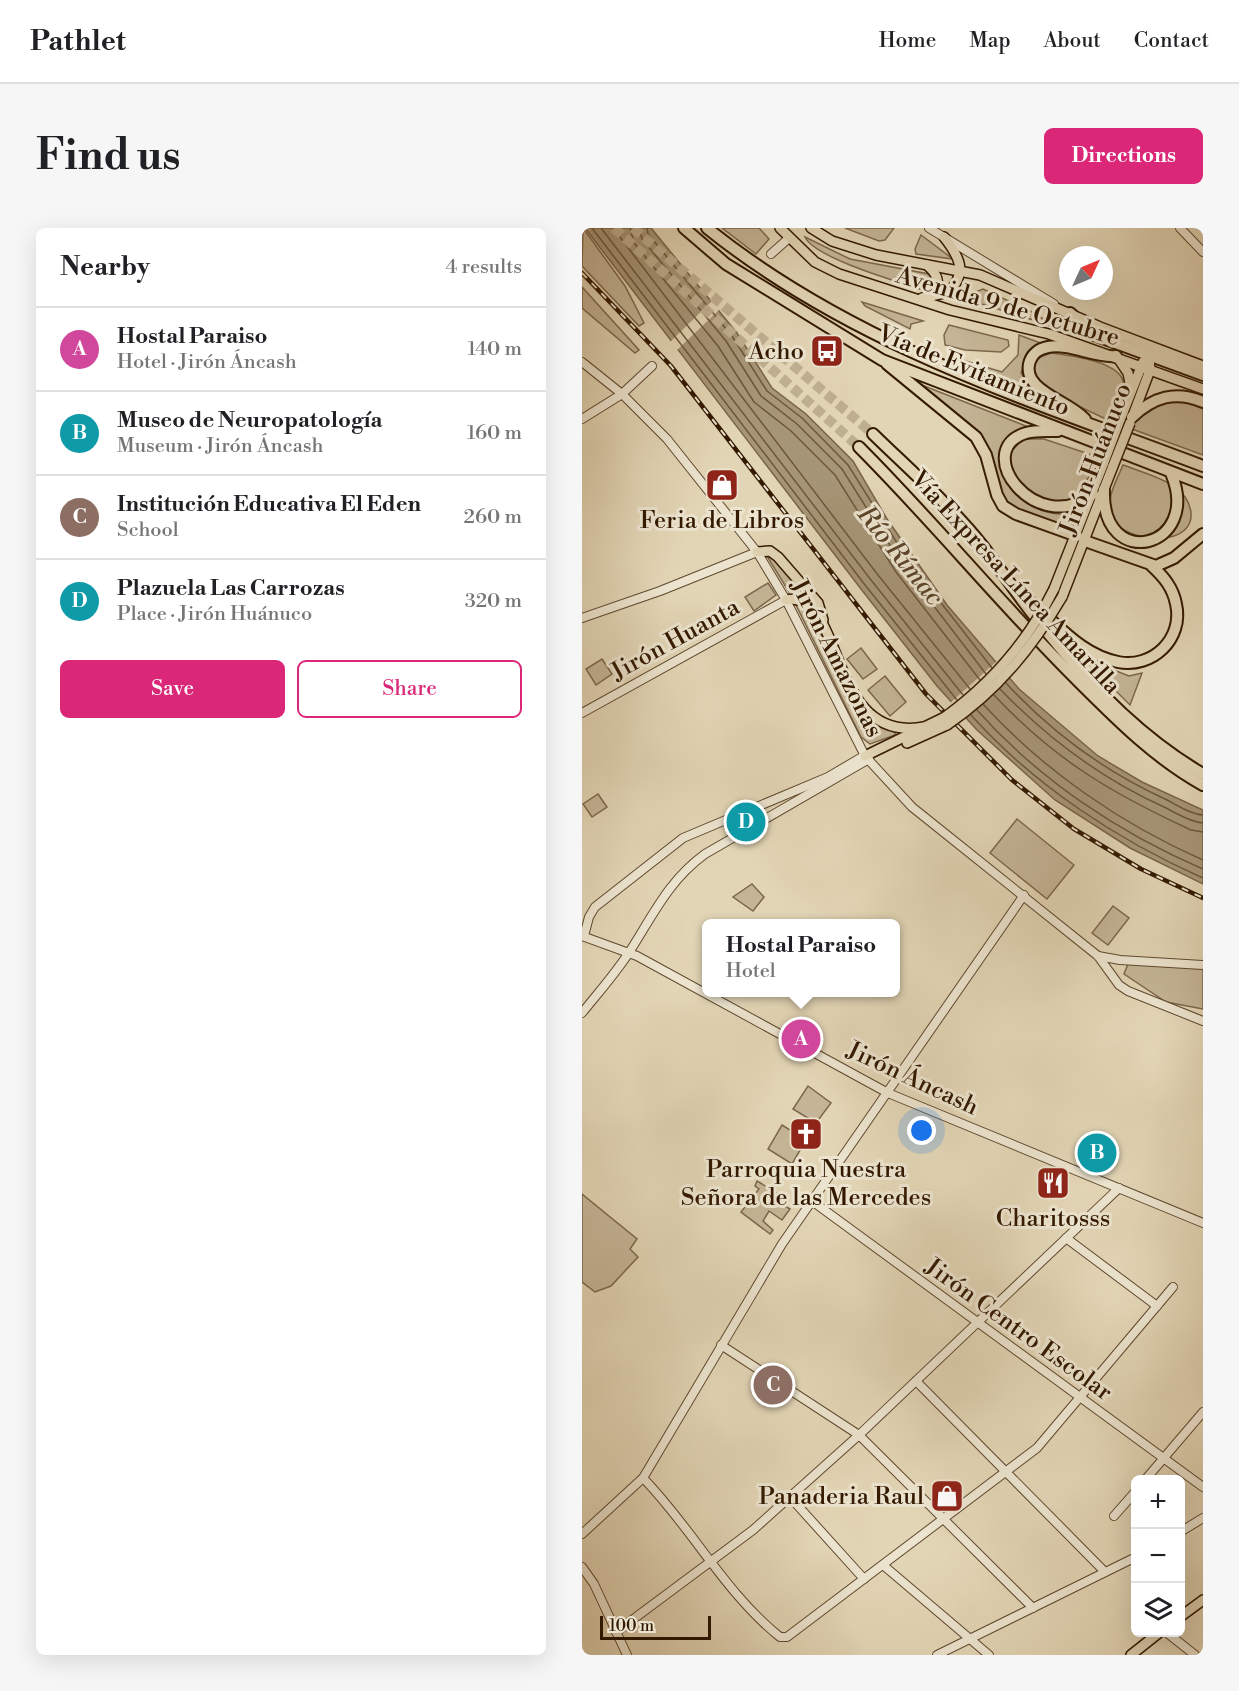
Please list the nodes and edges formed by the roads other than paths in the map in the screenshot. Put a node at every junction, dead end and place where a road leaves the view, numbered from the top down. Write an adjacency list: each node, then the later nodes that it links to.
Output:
1 (684, 228): 17 (highway, Vía de Evitamiento)
2 (707, 228): 29 (highway, Vía de Evitamiento)
3 (780, 228): 8 (main road, Avenida 9 de Octubre)
4 (810, 228): 11 (main road, Avenida 9 de Octubre)
5 (929, 228): 7 (street)
6 (1180, 228): 9 (street)
7 (944, 237): 12 (main road); 14 (street)
8 (789, 238): 10 (street); 13 (main road, Avenida 9 de Octubre)
9 (1203, 252)
10 (771, 254)
11 (926, 264): 12 (main road, Avenida 9 de Octubre); 13 (main road)
12 (962, 270): 13 (main road); 14 (main road, Avenida 9 de Octubre)
13 (913, 299): 15 (main road, Avenida 9 de Octubre)
14 (1070, 313): 16 (highway); 20 (main road, Avenida 9 de Octubre)
15 (1116, 356): 21 (main road, Avenida 9 de Octubre); 24 (main road); 29 (highway)
16 (1149, 356): 21 (main road, Jirón Huánuco); 22 (highway)
17 (882, 360): 30 (highway, Vía de Evitamiento); 42 (highway)
18 (582, 362): 25 (street, Jirón Amazonas)
19 (652, 366): 25 (street)
20 (1203, 366)
21 (1145, 368): 23 (main road, Avenida 9 de Octubre); 24 (main road, Jirón Huánuco); 28 (main road, Jirón Huánuco)
22 (1203, 375)
23 (1203, 389)
24 (1131, 392): 28 (main road, Jirón Huánuco)
25 (622, 394): 27 (street); 43 (street, Jirón Amazonas)
26 (1203, 402): 28 (highway)
27 (582, 419)
28 (1127, 420): 33 (main road, Jirón Huánuco, bridge)
29 (1089, 423): 34 (highway, Vía de Evitamiento)
30 (1067, 431): 35 (highway, Vía de Evitamiento); 39 (highway)
31 (873, 434): 45 (highway, Vía Expresa Línea Amarilla)
32 (859, 447): 54 (highway, Vía Expresa Línea Amarilla)
33 (1109, 464): 37 (main road, Jirón Huánuco); 39 (main road, Jirón Huánuco)
34 (1201, 464)
35 (1166, 469): 36 (highway, Vía de Evitamiento); 38 (highway)
36 (1203, 484)
37 (1104, 490): 40 (highway); 42 (main road, Jirón Huánuco)
38 (1186, 490)
39 (1093, 494): 42 (main road, Jirón Huánuco)
40 (1190, 530)
41 (1203, 534): 44 (highway)
42 (1081, 539): 44 (highway); 50 (main road, Jirón Huánuco, bridge); 50 (main road, Jirón Huánuco, bridge)
43 (757, 552): 46 (street, Jirón Amazonas); 47 (street); 48 (main road)
44 (1152, 566): 45 (highway)
45 (1014, 590): 53 (highway, Vía Expresa Línea Amarilla)
46 (786, 600): 48 (main road); 49 (street, Jirón Huanta); 52 (street, Jirón Amazonas)
47 (582, 618)
48 (823, 623): 51 (main road)
49 (582, 713)
50 (946, 721): 51 (main road, Jirón Huánuco); 52 (main road, Jirón Huánuco)
51 (924, 727): 52 (main road, Jirón Huánuco)
52 (867, 758): 55 (street, Jirón Amazonas); 56 (street, Jirón Huánuco); 57 (street, Jirón Huánuco)
53 (1203, 774)
54 (1203, 785)
55 (1024, 895): 58 (street, Jirón Amazonas); 64 (street)
56 (582, 937): 57 (street, Jirón Áncash)
57 (629, 952): 60 (street, Jirón Áncash); 62 (street, Jirón Huánuco)
58 (1098, 956): 59 (street); 63 (street, Jirón Amazonas)
59 (1203, 965)
60 (702, 992)
61 (712, 997): 64 (street, Jirón Áncash)
62 (582, 1013)
63 (1203, 1020)
64 (888, 1093): 65 (street, Jirón Áncash); 66 (street)
65 (1119, 1188): 67 (street, Jirón Áncash); 68 (street)
66 (812, 1201): 71 (street, Jirón Centro Escolar); 72 (street)
67 (1203, 1222)
68 (1066, 1238): 70 (street); 71 (street)
69 (1173, 1287): 70 (street)
70 (1157, 1306): 74 (street)
71 (976, 1323): 73 (street); 74 (street, Jirón Centro Escolar)
72 (721, 1345): 76 (street); 80 (street)
73 (916, 1381): 76 (street); 78 (street)
74 (1080, 1398): 77 (street, Jirón Centro Escolar); 78 (street)
75 (1203, 1412): 77 (street)
76 (859, 1435): 82 (street); 86 (street)
77 (1162, 1460): 79 (street); 81 (street, Jirón Centro Escolar)
78 (1006, 1473): 86 (street); 93 (street)
79 (1149, 1475)
80 (643, 1478): 88 (street); 90 (street)
81 (1203, 1487)
82 (790, 1497): 90 (street); 94 (street)
83 (1131, 1497): 84 (street)
84 (1114, 1516)
85 (1203, 1518): 87 (street)
86 (945, 1519): 91 (street); 96 (street)
87 (1185, 1529)
88 (582, 1534)
89 (1131, 1559): 93 (street)
90 (712, 1563): 94 (street); 98 (street)
91 (883, 1565): 94 (street); 101 (street)
92 (582, 1567): 98 (street)
93 (1105, 1572): 96 (street)
94 (864, 1579)
95 (1203, 1600): 97 (main road)
96 (1033, 1608): 101 (street)
97 (1185, 1613)
98 (616, 1632): 102 (street)
99 (1154, 1637): 105 (main road)
100 (1173, 1637): 106 (street)
101 (969, 1638): 103 (street); 104 (street)
102 (627, 1655)
103 (938, 1655)
104 (989, 1655)
105 (1131, 1655)
106 (1196, 1655)

